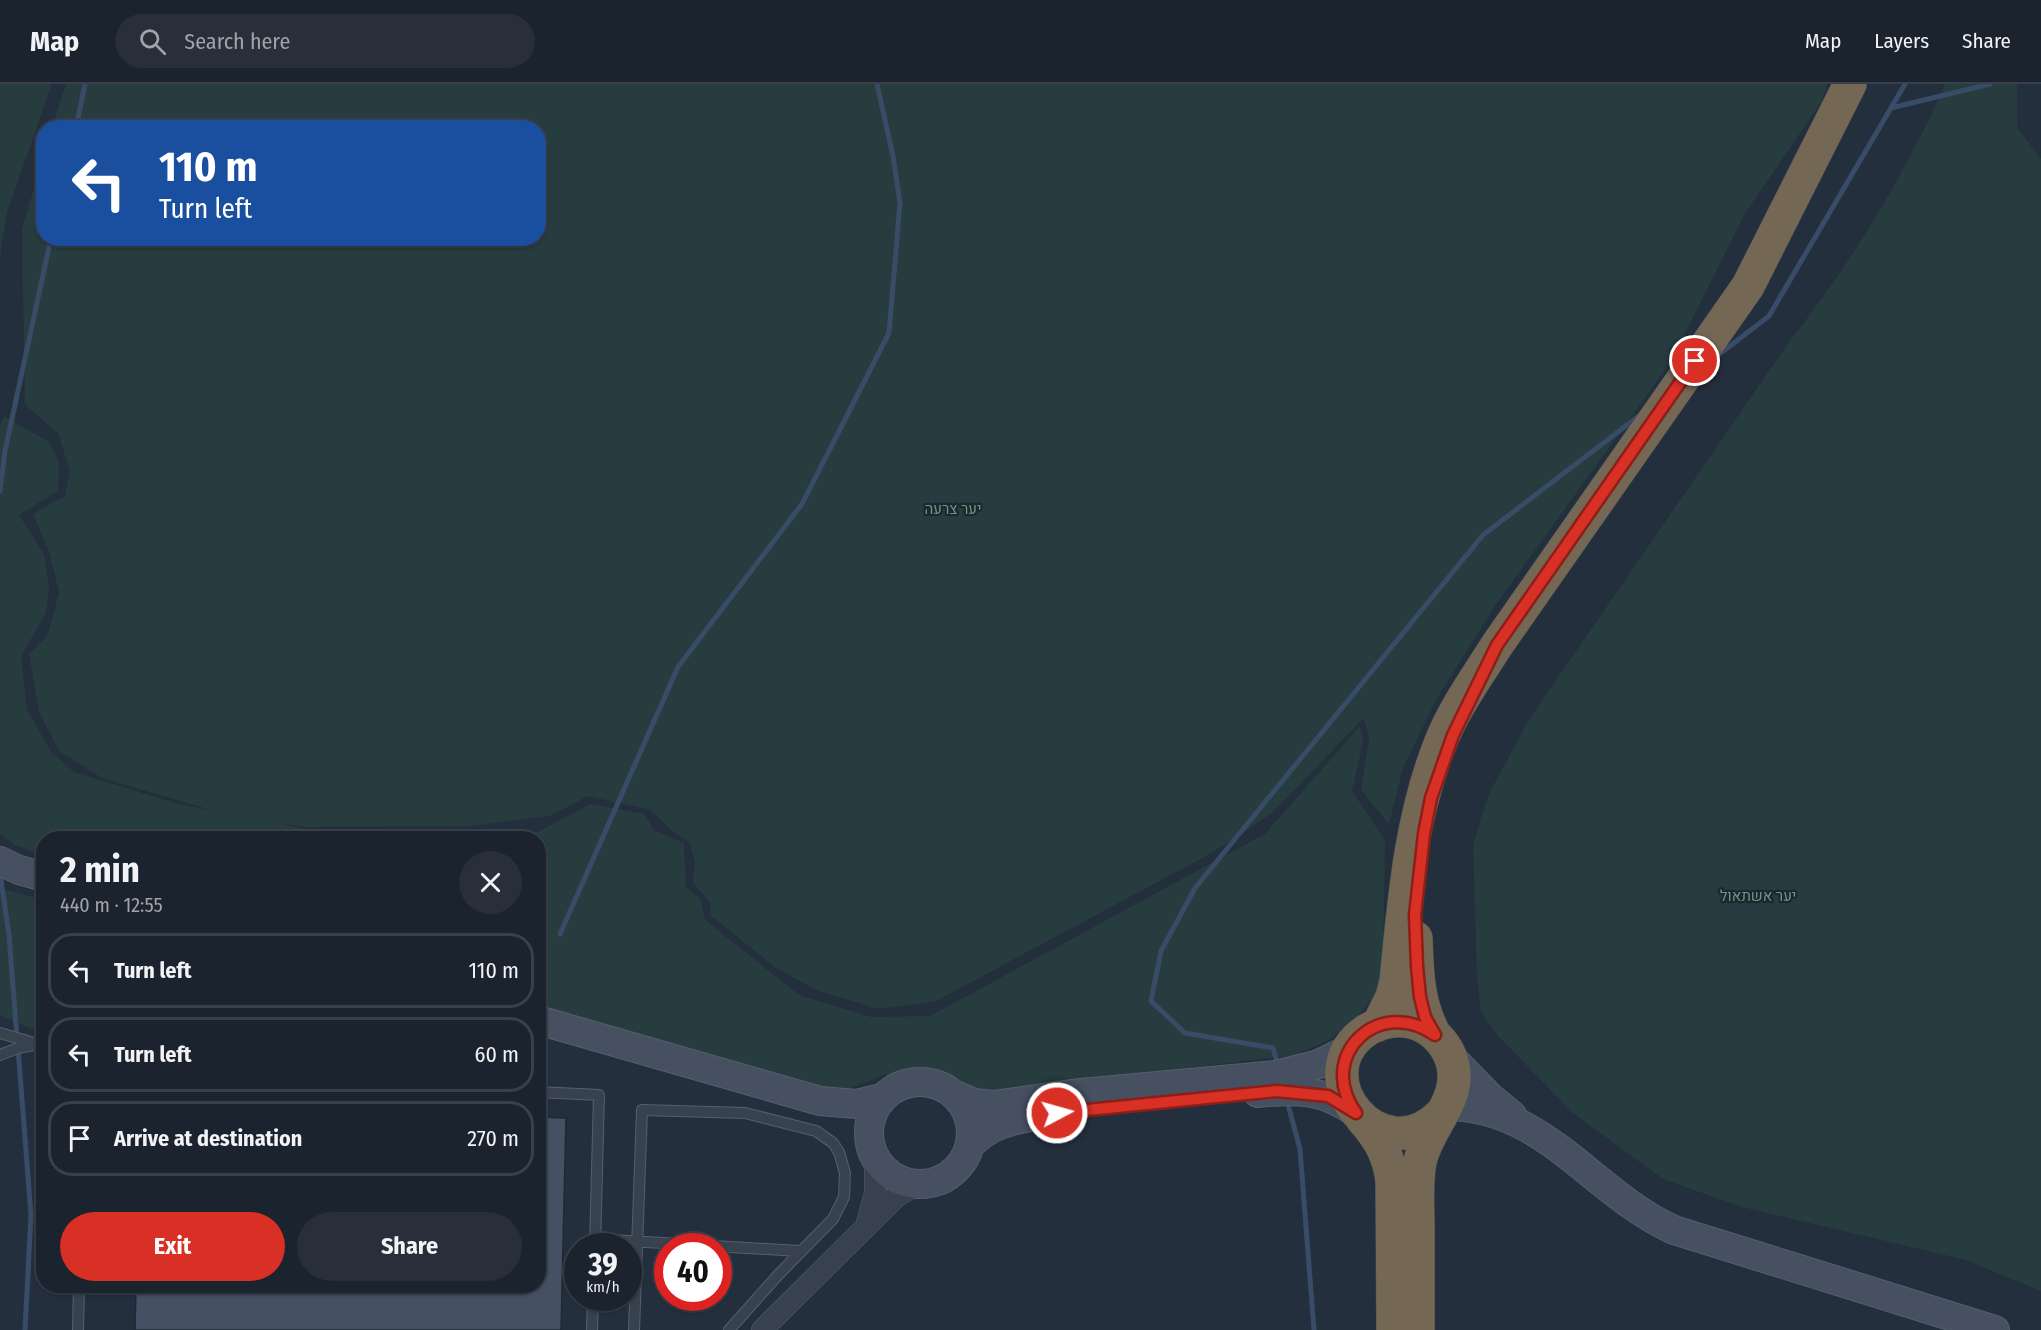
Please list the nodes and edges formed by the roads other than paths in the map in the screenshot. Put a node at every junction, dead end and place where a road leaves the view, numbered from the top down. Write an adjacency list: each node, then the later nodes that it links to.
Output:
1 (1850, 84): 2 (highway)
2 (1497, 645): 4 (highway); 8 (highway)
3 (546, 1022): 15 (street)
4 (1377, 1025): 8 (highway); 9 (highway)
5 (0, 1033): 6 (lane)
6 (36, 1042)
7 (36, 1044): 10 (lane)
8 (1443, 1046): 16 (highway); 18 (street)
9 (1351, 1048): 11 (street); 17 (highway)
10 (0, 1055)
11 (1285, 1082): 13 (street); 17 (street); 19 (street)
12 (546, 1092): 23 (lane)
13 (953, 1094): 14 (street); 19 (street)
14 (881, 1098): 15 (street); 20 (street)
15 (820, 1101): 20 (street)
16 (1443, 1110): 17 (highway); 18 (street); 36 (highway)
17 (1359, 1116): 35 (highway)
18 (1531, 1129): 37 (street)
19 (970, 1145): 21 (street)
20 (872, 1152): 21 (street); 22 (street)
21 (923, 1184): 22 (street)
22 (863, 1231): 34 (street)
23 (595, 1233)
24 (637, 1233): 26 (lane)
25 (642, 1241): 26 (lane)
26 (800, 1251): 33 (lane)
27 (79, 1293): 30 (lane)
28 (593, 1311): 31 (lane)
29 (635, 1311): 32 (lane)
30 (78, 1330)
31 (592, 1330)
32 (634, 1330)
33 (729, 1330)
34 (762, 1330)
35 (1393, 1330)
36 (1419, 1330)
37 (1995, 1330)

